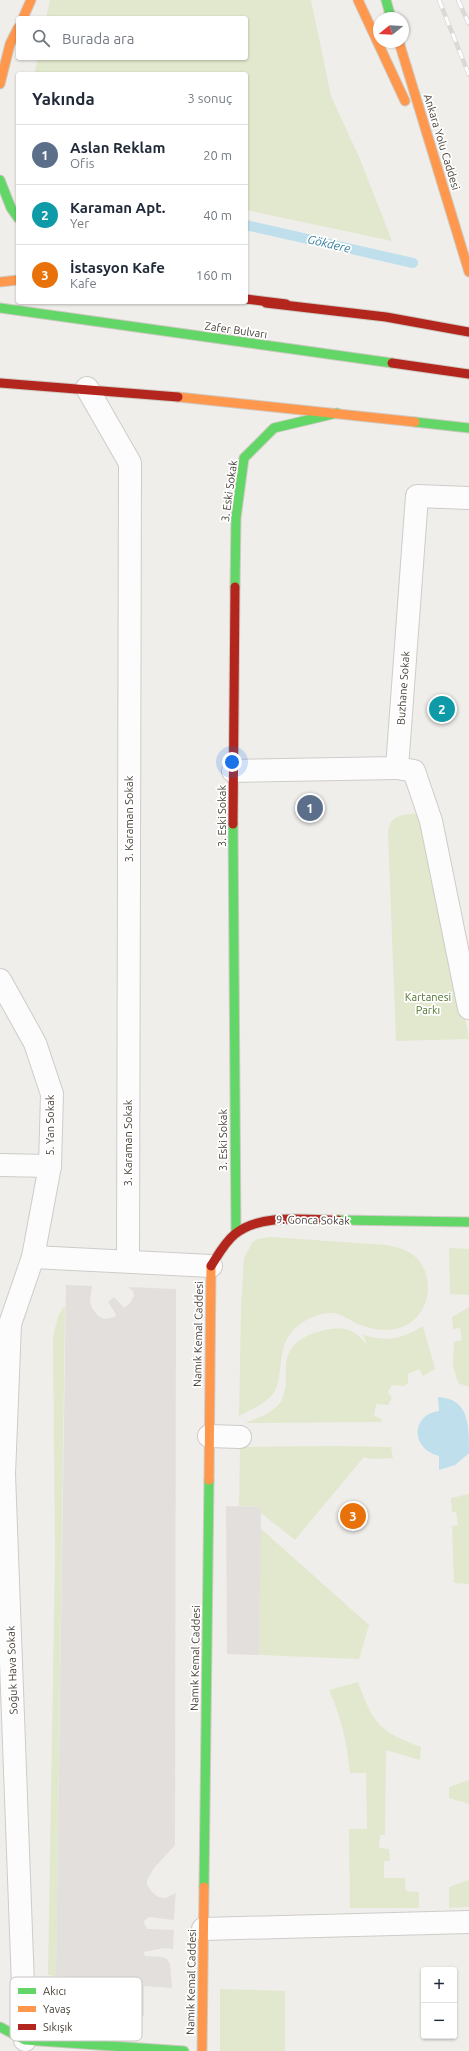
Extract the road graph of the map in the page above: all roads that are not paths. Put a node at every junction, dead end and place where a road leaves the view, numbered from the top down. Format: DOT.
graph roads {
  1 [pos="31,0"];
  2 [pos="358,0"];
  3 [pos="386,0"];
  4 [pos="389,12"];
  5 [pos="23,16"];
  6 [pos="16,32"];
  7 [pos="401,48"];
  8 [pos="0,84"];
  9 [pos="440,176"];
  10 [pos="0,180"];
  11 [pos="16,215"];
  12 [pos="469,272"];
  13 [pos="16,280"];
  14 [pos="0,282"];
  15 [pos="248,300"];
  16 [pos="0,308"];
  17 [pos="469,332"];
  18 [pos="469,374"];
  19 [pos="0,382"];
  20 [pos="87,388"];
  21 [pos="337,413"];
  22 [pos="469,428"];
  23 [pos="469,498"];
  24 [pos="397,768"];
  25 [pos="233,771"];
  26 [pos="0,980"];
  27 [pos="469,1008"];
  28 [pos="0,1164"];
  29 [pos="50,1166"];
  30 [pos="469,1222"];
  31 [pos="236,1233"];
  32 [pos="33,1256"];
  33 [pos="128,1261"];
  34 [pos="211,1266"];
  35 [pos="3,1426"];
  36 [pos="209,1436"];
  37 [pos="240,1437"];
  38 [pos="469,1922"];
  39 [pos="204,1929"];
  40 [pos="23,1977"];
  41 [pos="0,2027"];
  42 [pos="10,2032"];
  43 [pos="39,2041"];
  44 [pos="184,2051"];
  45 [pos="202,2051"];
  1 -- 5 [label="main road"];
  2 -- 9 [label="main road"];
  3 -- 4 [label="main road"];
  6 -- 8 [label="main road"];
  7 -- 9 [label="main road, Ankara Yolu Caddesi"];
  9 -- 12 [label="main road, Ankara Yolu Caddesi"];
  10 -- 11 [label="main road"];
  13 -- 14 [label="main road"];
  15 -- 17 [label="main road"];
  16 -- 18 [label="main road, Zafer Bulvarı"];
  19 -- 20 [label="main road"];
  20 -- 21 [label="main road"];
  20 -- 33 [label="street, 3. Karaman Sokak"];
  21 -- 22 [label="main road"];
  21 -- 25 [label="main road, 3. Eski Sokak"];
  23 -- 24 [label="street, Buzhane Sokak"];
  24 -- 25 [label="street"];
  24 -- 27 [label="street"];
  25 -- 31 [label="main road, 3. Eski Sokak"];
  26 -- 29 [label="street, 5. Yan Sokak"];
  28 -- 29 [label="street"];
  29 -- 32 [label="street, 5. Yan Sokak"];
  30 -- 31 [label="main road, 9. Gonca Sokak"];
  31 -- 34 [label="main road, 9. Gonca Sokak"];
  32 -- 33 [label="street"];
  32 -- 35 [label="street, Soğuk Hava Sokak"];
  33 -- 34 [label="street"];
  34 -- 36 [label="main road, Namık Kemal Caddesi"];
  35 -- 40 [label="street, Soğuk Hava Sokak"];
  36 -- 37 [label="street"];
  36 -- 39 [label="main road, Namık Kemal Caddesi"];
  38 -- 39 [label="street"];
  39 -- 45 [label="main road, Namık Kemal Caddesi"];
  41 -- 42 [label="main road, Namık Kemal Caddesi"];
  43 -- 44 [label="main road, Namık Kemal Caddesi"];
}
